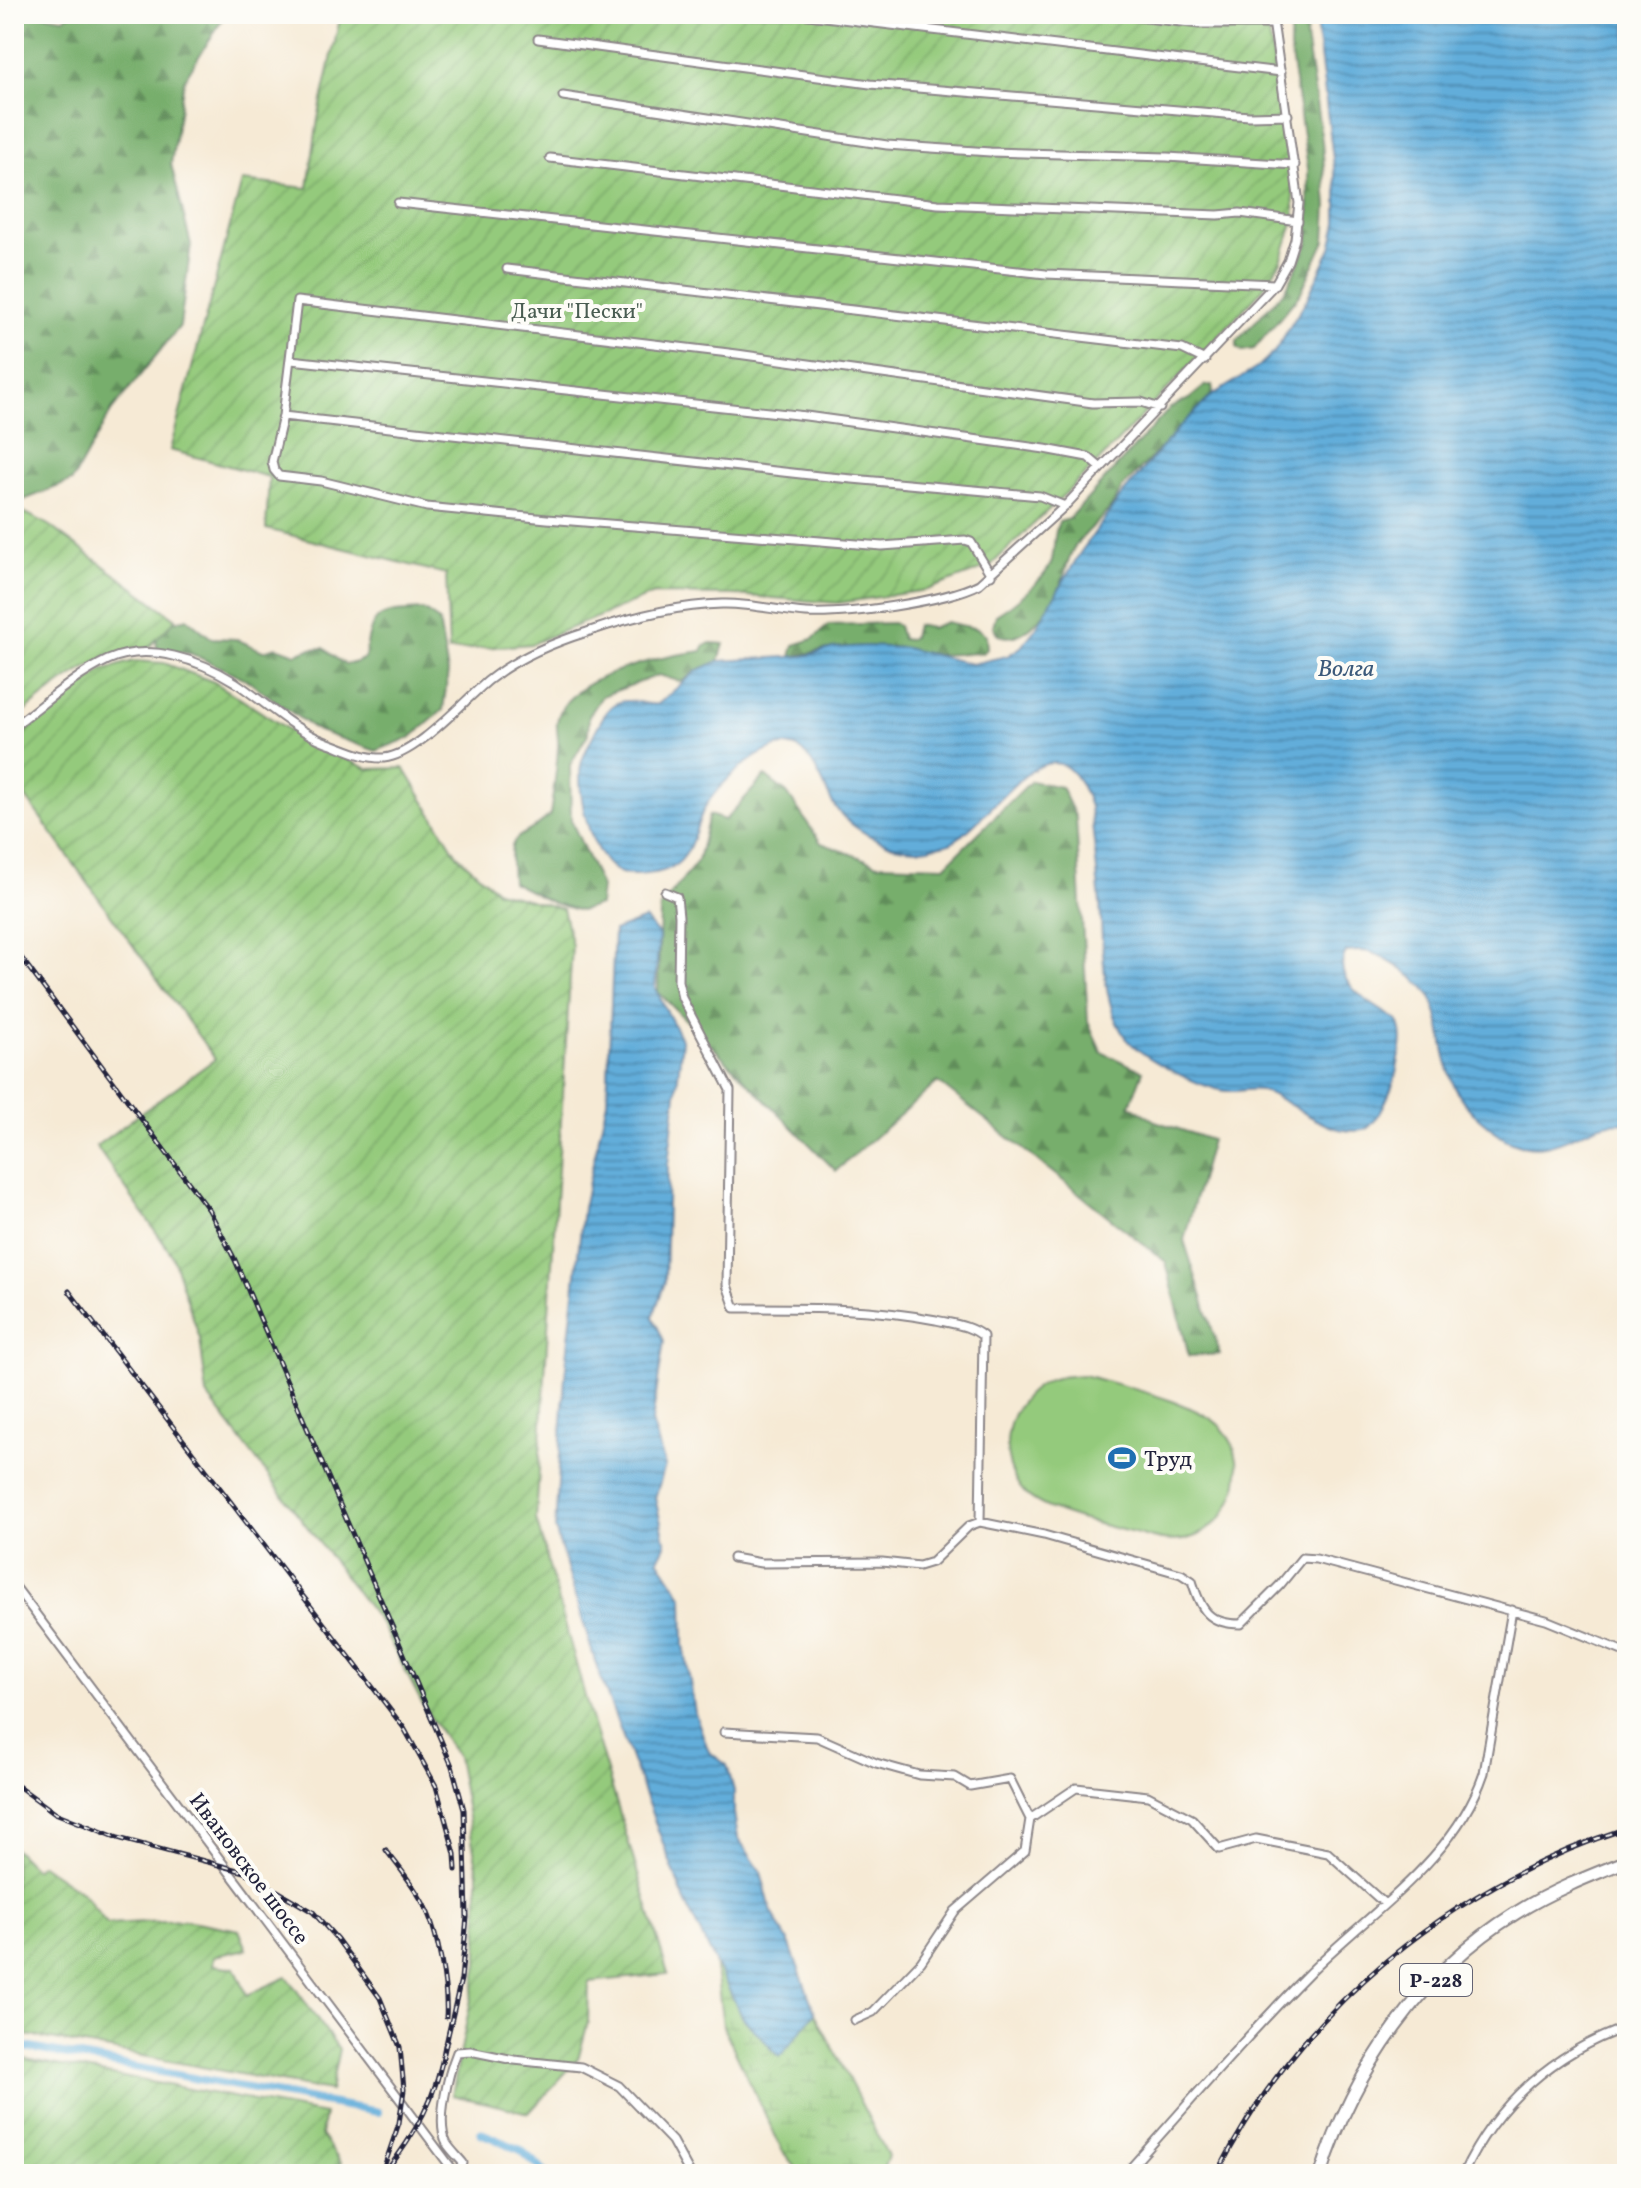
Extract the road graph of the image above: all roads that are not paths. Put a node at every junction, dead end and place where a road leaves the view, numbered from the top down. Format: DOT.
graph roads {
  1 [pos="800,14"];
  2 [pos="1109,14"];
  3 [pos="1272,14"];
  4 [pos="1273,24"];
  5 [pos="538,39"];
  6 [pos="1281,72"];
  7 [pos="563,96"];
  8 [pos="1288,115"];
  9 [pos="550,158"];
  10 [pos="1295,165"];
  11 [pos="398,203"];
  12 [pos="1298,221"];
  13 [pos="507,269"];
  14 [pos="1275,284"];
  15 [pos="291,360"];
  16 [pos="1205,360"];
  17 [pos="1160,408"];
  18 [pos="283,416"];
  19 [pos="1101,468"];
  20 [pos="1065,506"];
  21 [pos="991,575"];
  22 [pos="14,726"];
  23 [pos="665,892"];
  24 [pos="980,1522"];
  25 [pos="733,1558"];
  26 [pos="14,1585"];
  27 [pos="1512,1610"];
  28 [pos="1627,1653"];
  29 [pos="724,1732"];
  30 [pos="1030,1819"];
  31 [pos="1627,1861"];
  32 [pos="1385,1904"];
  33 [pos="855,2020"];
  34 [pos="1627,2027"];
  35 [pos="458,2174"];
  36 [pos="690,2174"];
  37 [pos="1125,2174"];
  38 [pos="1321,2174"];
  39 [pos="1463,2174"];
  1 -- 6 [label="street"];
  2 -- 4 [label="street"];
  3 -- 4 [label="street"];
  4 -- 6 [label="street"];
  5 -- 8 [label="street"];
  6 -- 8 [label="street"];
  7 -- 10 [label="street"];
  8 -- 10 [label="street"];
  9 -- 12 [label="street"];
  10 -- 12 [label="street"];
  11 -- 14 [label="street"];
  12 -- 14 [label="street"];
  13 -- 16 [label="street"];
  14 -- 16 [label="street"];
  15 -- 17 [label="street"];
  15 -- 18 [label="street"];
  15 -- 19 [label="street"];
  16 -- 17 [label="street"];
  17 -- 19 [label="street"];
  18 -- 20 [label="street"];
  18 -- 21 [label="street"];
  19 -- 20 [label="street"];
  20 -- 21 [label="street"];
  21 -- 22 [label="street"];
  23 -- 24 [label="street"];
  24 -- 25 [label="street"];
  24 -- 27 [label="street"];
  26 -- 35 [label="street, Ивановское шоссе"];
  27 -- 28 [label="street"];
  27 -- 32 [label="street"];
  29 -- 30 [label="street"];
  30 -- 32 [label="street"];
  30 -- 33 [label="street"];
  31 -- 38 [label="highway, Р-228"];
  32 -- 37 [label="street"];
  34 -- 39 [label="street"];
  35 -- 36 [label="street"];
}
